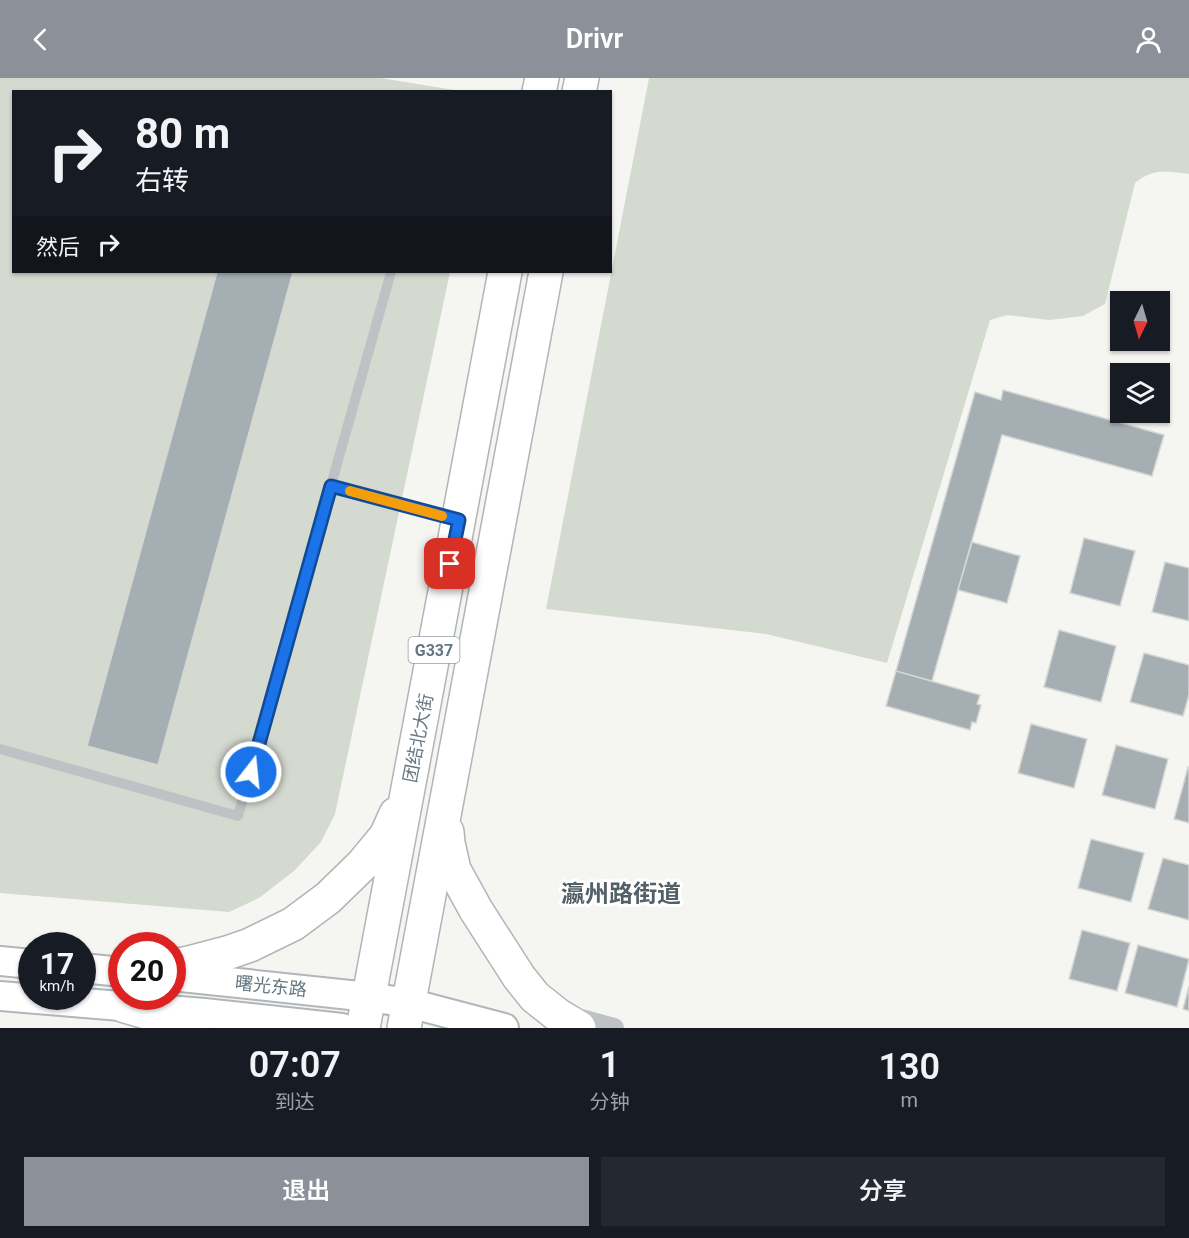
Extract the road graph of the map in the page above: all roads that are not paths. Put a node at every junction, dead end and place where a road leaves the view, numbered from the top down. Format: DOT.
graph roads {
  1 [pos="391,273"];
  2 [pos="505,273"];
  3 [pos="546,273"];
  4 [pos="331,486"];
  5 [pos="459,520"];
  6 [pos="0,749"];
  7 [pos="451,782"];
  8 [pos="409,785"];
  9 [pos="0,961"];
  10 [pos="18,963"];
  11 [pos="186,963"];
  12 [pos="186,979"];
  13 [pos="0,996"];
  14 [pos="108,1005"];
  15 [pos="138,1010"];
  16 [pos="164,1010"];
  17 [pos="366,1012"];
  18 [pos="407,1016"];
  19 [pos="566,1019"];
  20 [pos="193,1028"];
  21 [pos="342,1028"];
  22 [pos="504,1028"];
  23 [pos="614,1028"];
  1 -- 4 [label="lane"];
  2 -- 5 [label="highway, 团结北大街 / G337"];
  3 -- 7 [label="highway, G337"];
  4 -- 5 [label="lane"];
  4 -- 6 [label="lane"];
  5 -- 8 [label="highway, 团结北大街 / G337"];
  7 -- 18 [label="highway, G337"];
  7 -- 19 [label="highway"];
  8 -- 11 [label="highway"];
  8 -- 17 [label="highway, 团结北大街 / G337"];
  9 -- 10 [label="main road"];
  12 -- 17 [label="main road, 曙光东路"];
  13 -- 14 [label="main road, 曙光东路"];
  15 -- 20 [label="highway"];
  16 -- 21 [label="main road, 曙光东路"];
  17 -- 18 [label="main road, 曙光东路"];
  18 -- 22 [label="main road, 曙光东路"];
  19 -- 23 [label="street"];
}
